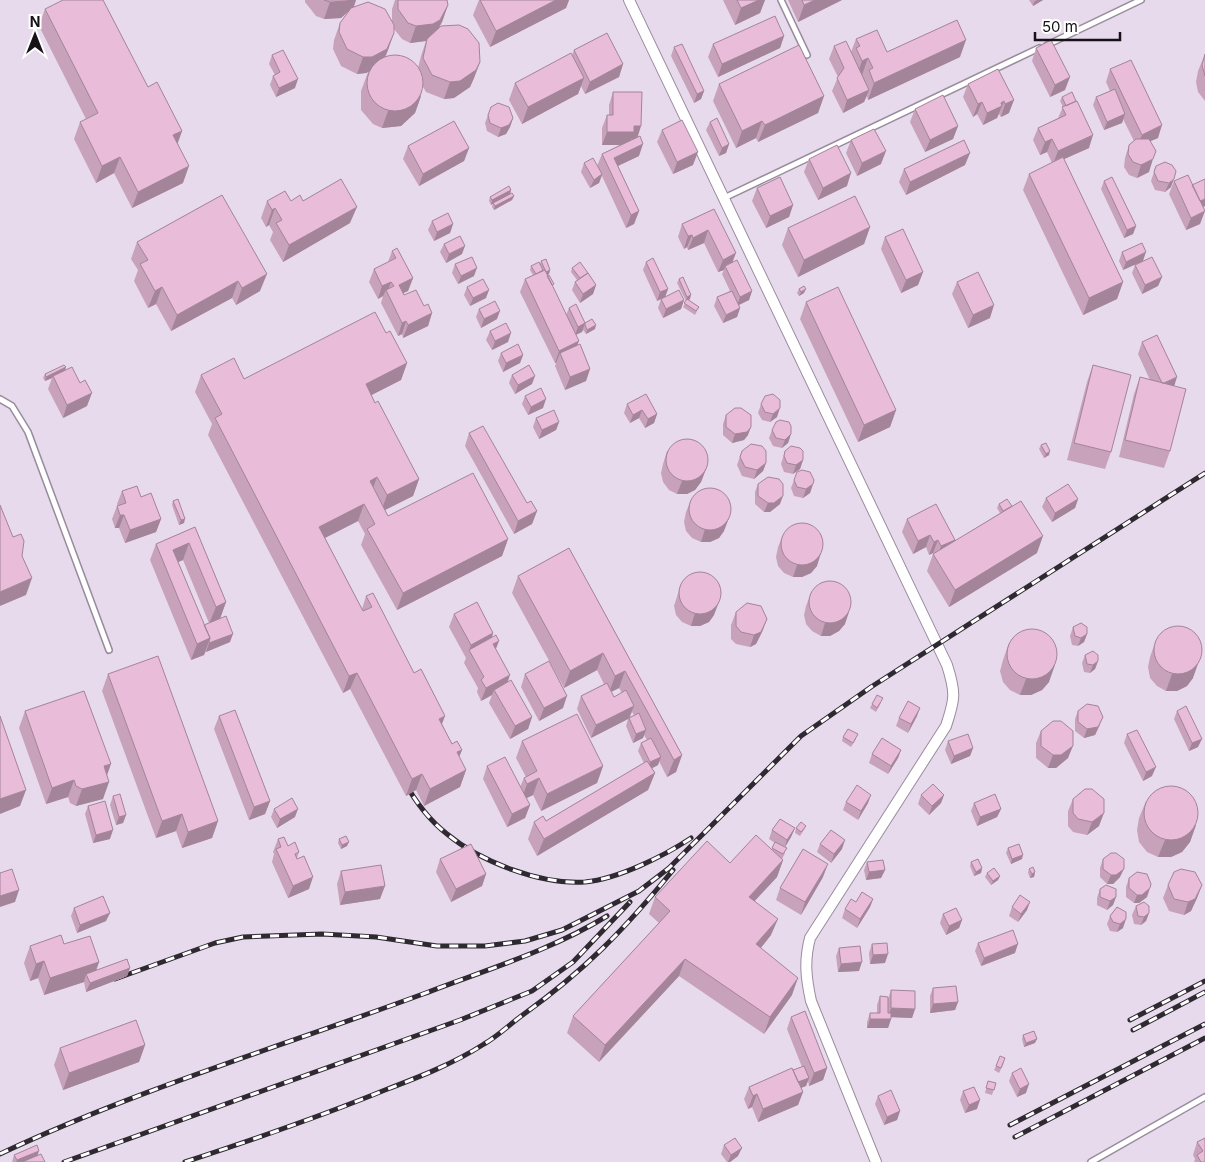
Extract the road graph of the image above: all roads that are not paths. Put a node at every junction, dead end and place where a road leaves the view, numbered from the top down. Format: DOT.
graph roads {
  1 [pos="629,0"];
  2 [pos="781,0"];
  3 [pos="1141,0"];
  4 [pos="806,55"];
  5 [pos="724,198"];
  6 [pos="0,399"];
  7 [pos="108,650"];
  8 [pos="1205,1097"];
  9 [pos="876,1162"];
  10 [pos="1091,1162"];
  1 -- 5 [label="street"];
  2 -- 4 [label="lane"];
  3 -- 5 [label="lane"];
  5 -- 9 [label="street"];
  6 -- 7 [label="lane"];
  8 -- 10 [label="lane"];
}
